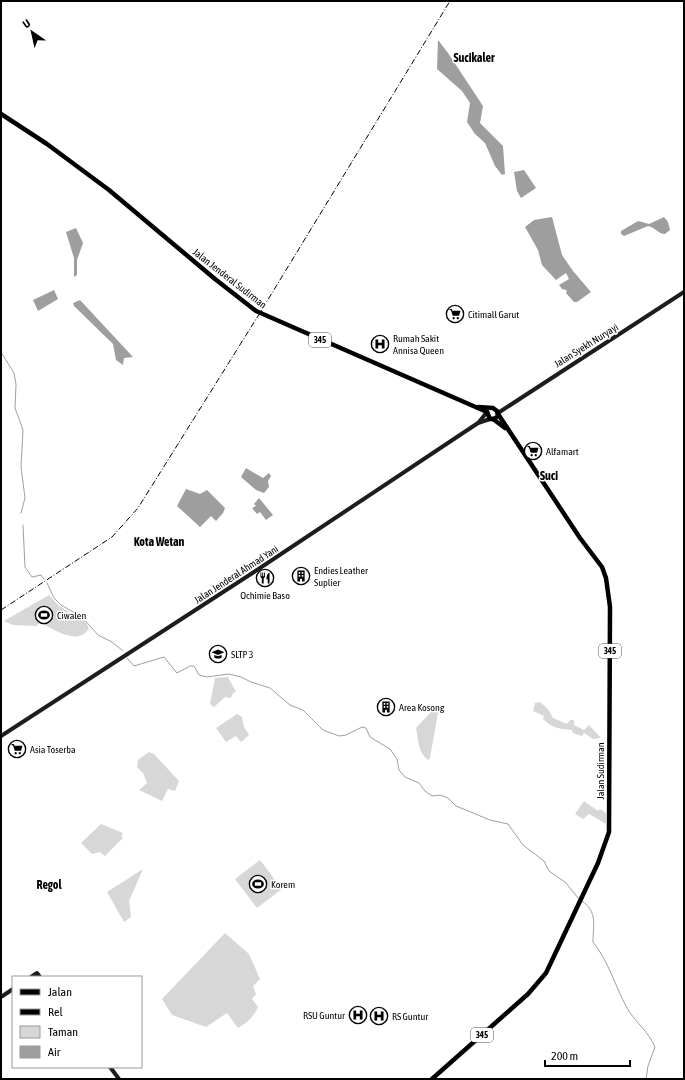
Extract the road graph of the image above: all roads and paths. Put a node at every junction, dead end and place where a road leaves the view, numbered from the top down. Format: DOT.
graph roads {
  1 [pos="1,114"];
  2 [pos="684,292"];
  3 [pos="476,406"];
  4 [pos="496,411"];
  5 [pos="486,412"];
  6 [pos="491,419"];
  7 [pos="478,423"];
  8 [pos="508,430"];
  9 [pos="1,736"];
  10 [pos="12,990"];
  11 [pos="1,997"];
  12 [pos="111,1068"];
  13 [pos="119,1079"];
  14 [pos="432,1079"];
  1 -- 3 [label="main road, Jalan Jenderal Sudirman / 345"];
  2 -- 4 [label="main road, Jalan Syekh Nuryayi"];
  3 -- 4 [label="main road, Jalan Jenderal Sudirman / 345"];
  3 -- 5 [label="main road, Jalan Jenderal Sudirman / 345"];
  4 -- 5 [label="main road"];
  4 -- 6 [label="main road"];
  4 -- 8 [label="main road, Jalan Sudirman"];
  5 -- 6 [label="main road"];
  5 -- 7 [label="main road, Jalan Jenderal Ahmad Yani"];
  6 -- 7 [label="main road, Jalan Jenderal Ahmad Yani"];
  6 -- 8 [label="main road, Jalan Sudirman / 345"];
  7 -- 9 [label="main road, Jalan Jenderal Ahmad Yani"];
  8 -- 14 [label="main road, Jalan Sudirman / 345"];
  10 -- 11 [label="main road"];
  12 -- 13 [label="main road"];
}
